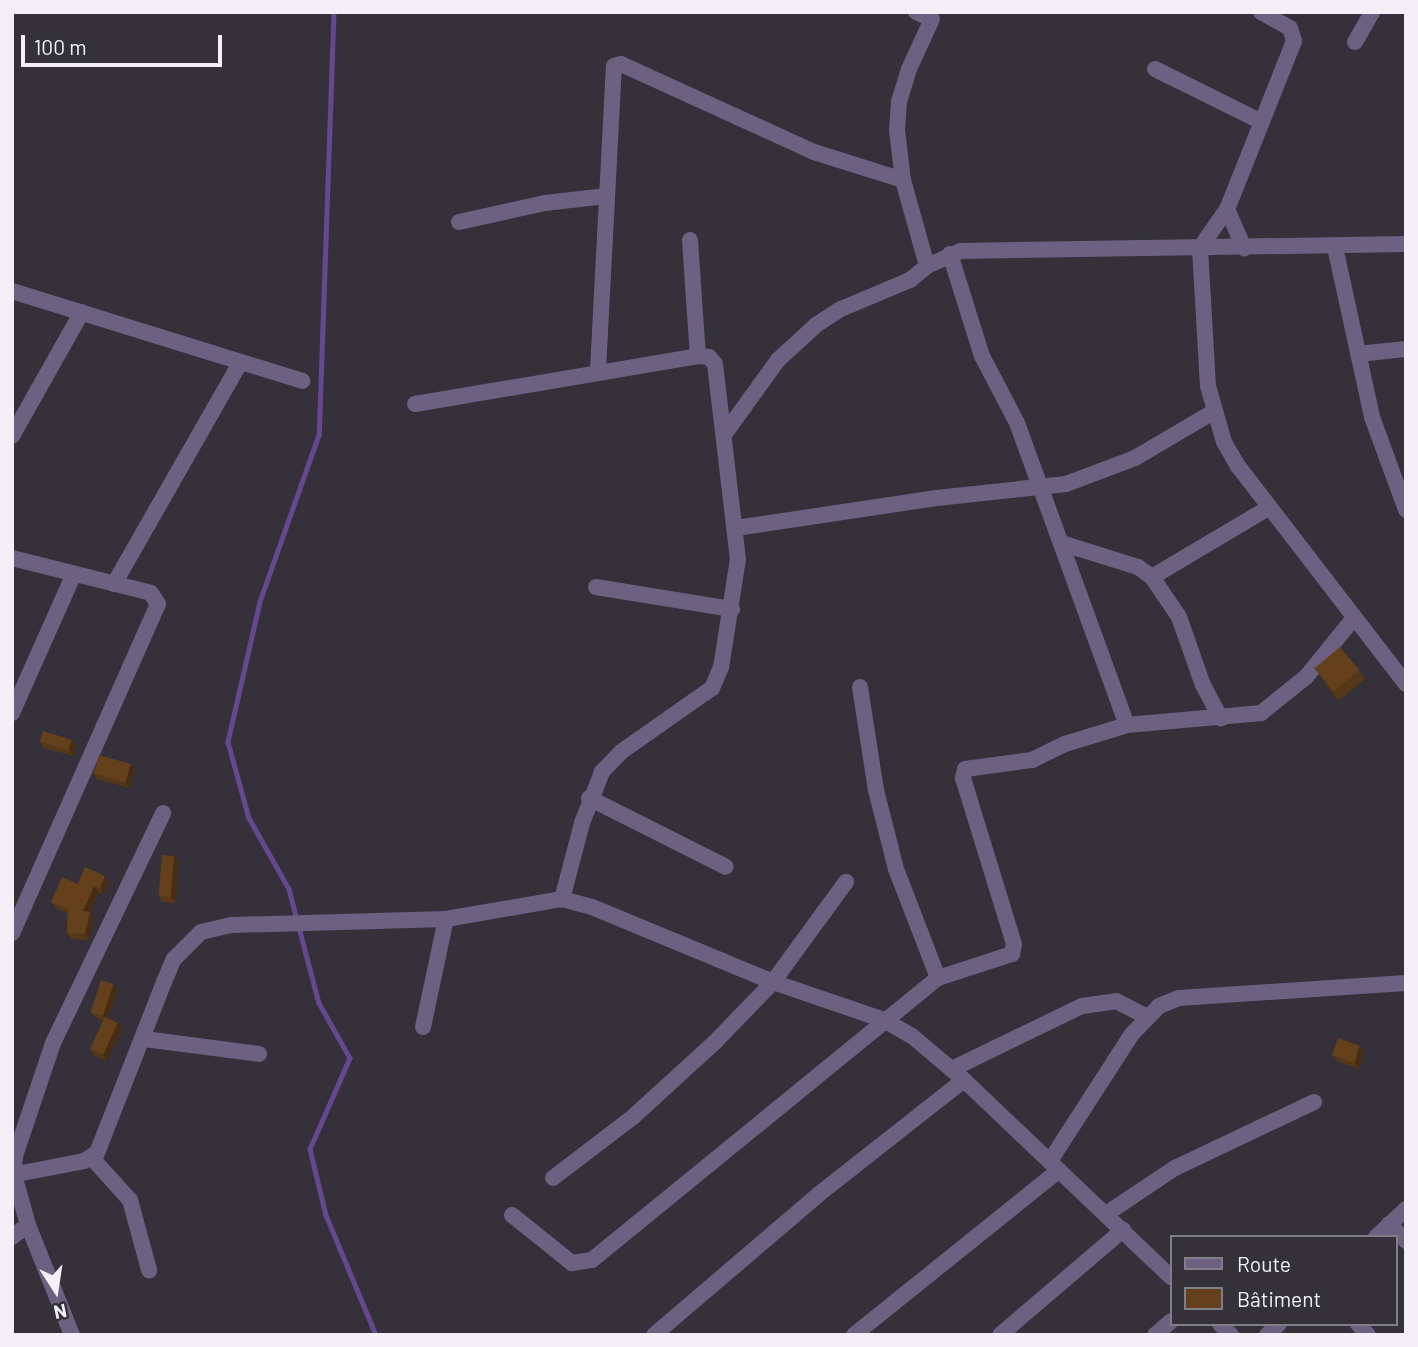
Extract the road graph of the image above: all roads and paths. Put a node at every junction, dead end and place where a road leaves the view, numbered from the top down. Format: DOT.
graph roads {
  1 [pos="916,12"];
  2 [pos="1261,12"];
  3 [pos="1372,12"];
  4 [pos="933,16"];
  5 [pos="1355,42"];
  6 [pos="1155,69"];
  7 [pos="1262,122"];
  8 [pos="903,180"];
  9 [pos="606,196"];
  10 [pos="1227,209"];
  11 [pos="459,222"];
  12 [pos="690,240"];
  13 [pos="1406,244"];
  14 [pos="1335,247"];
  15 [pos="1200,248"];
  16 [pos="1244,248"];
  17 [pos="950,254"];
  18 [pos="927,266"];
  19 [pos="12,291"];
  20 [pos="82,312"];
  21 [pos="1406,349"];
  22 [pos="1359,354"];
  23 [pos="698,356"];
  24 [pos="240,363"];
  25 [pos="598,370"];
  26 [pos="302,381"];
  27 [pos="415,404"];
  28 [pos="1213,412"];
  29 [pos="726,432"];
  30 [pos="12,436"];
  31 [pos="1038,490"];
  32 [pos="1270,507"];
  33 [pos="1406,510"];
  34 [pos="736,528"];
  35 [pos="1061,543"];
  36 [pos="12,558"];
  37 [pos="73,576"];
  38 [pos="1152,577"];
  39 [pos="114,584"];
  40 [pos="596,587"];
  41 [pos="732,609"];
  42 [pos="1353,619"];
  43 [pos="1406,684"];
  44 [pos="860,687"];
  45 [pos="12,713"];
  46 [pos="1221,719"];
  47 [pos="1127,725"];
  48 [pos="589,799"];
  49 [pos="163,813"];
  50 [pos="726,867"];
  51 [pos="846,882"];
  52 [pos="562,899"];
  53 [pos="446,919"];
  54 [pos="12,933"];
  55 [pos="938,978"];
  56 [pos="773,982"];
  57 [pos="1406,983"];
  58 [pos="1146,1016"];
  59 [pos="884,1020"];
  60 [pos="423,1027"];
  61 [pos="144,1039"];
  62 [pos="260,1054"];
  63 [pos="958,1074"];
  64 [pos="1314,1102"];
  65 [pos="92,1158"];
  66 [pos="1054,1166"];
  67 [pos="13,1175"];
  68 [pos="553,1178"];
  69 [pos="1406,1209"];
  70 [pos="1106,1214"];
  71 [pos="512,1215"];
  72 [pos="1389,1224"];
  73 [pos="29,1225"];
  74 [pos="1123,1230"];
  75 [pos="1378,1235"];
  76 [pos="12,1237"];
  77 [pos="1406,1241"];
  78 [pos="149,1270"];
  79 [pos="1170,1276"];
  80 [pos="1170,1322"];
  81 [pos="72,1335"];
  82 [pos="654,1335"];
  83 [pos="854,1335"];
  84 [pos="1000,1335"];
  85 [pos="1155,1335"];
  1 -- 4 [label="street"];
  2 -- 7 [label="street"];
  3 -- 5 [label="street"];
  4 -- 8 [label="street"];
  6 -- 7 [label="street"];
  7 -- 10 [label="street"];
  8 -- 9 [label="street"];
  8 -- 18 [label="street"];
  9 -- 11 [label="street"];
  9 -- 25 [label="street"];
  10 -- 15 [label="street"];
  10 -- 16 [label="street"];
  12 -- 23 [label="street"];
  13 -- 14 [label="street"];
  14 -- 16 [label="street"];
  14 -- 22 [label="street"];
  15 -- 16 [label="street"];
  15 -- 17 [label="street"];
  15 -- 28 [label="street"];
  17 -- 18 [label="street"];
  17 -- 31 [label="street"];
  18 -- 29 [label="street"];
  19 -- 20 [label="street"];
  20 -- 24 [label="street"];
  20 -- 30 [label="street"];
  21 -- 22 [label="street"];
  22 -- 33 [label="street"];
  23 -- 25 [label="street"];
  23 -- 29 [label="street"];
  24 -- 26 [label="street"];
  24 -- 39 [label="street"];
  25 -- 27 [label="street"];
  28 -- 31 [label="street"];
  28 -- 32 [label="street"];
  29 -- 34 [label="street"];
  31 -- 34 [label="street"];
  31 -- 35 [label="street"];
  32 -- 38 [label="street"];
  32 -- 42 [label="street"];
  34 -- 41 [label="street"];
  35 -- 38 [label="street"];
  35 -- 47 [label="street"];
  36 -- 37 [label="street"];
  37 -- 39 [label="street"];
  37 -- 45 [label="street"];
  38 -- 46 [label="street"];
  39 -- 54 [label="street"];
  40 -- 41 [label="street"];
  41 -- 48 [label="street"];
  42 -- 43 [label="street"];
  42 -- 46 [label="street"];
  44 -- 55 [label="street"];
  46 -- 47 [label="street"];
  47 -- 55 [label="street"];
  48 -- 50 [label="street"];
  48 -- 52 [label="street"];
  49 -- 67 [label="street"];
  51 -- 56 [label="street"];
  52 -- 53 [label="street"];
  52 -- 56 [label="street"];
  53 -- 60 [label="street"];
  53 -- 61 [label="street"];
  55 -- 59 [label="street"];
  56 -- 59 [label="street"];
  56 -- 68 [label="street"];
  57 -- 58 [label="street"];
  58 -- 63 [label="street"];
  58 -- 66 [label="street"];
  59 -- 63 [label="street"];
  59 -- 71 [label="street"];
  61 -- 62 [label="street"];
  61 -- 65 [label="street"];
  63 -- 66 [label="street"];
  63 -- 82 [label="street"];
  64 -- 70 [label="street"];
  65 -- 67 [label="street"];
  65 -- 78 [label="street"];
  66 -- 70 [label="street"];
  66 -- 83 [label="street"];
  67 -- 73 [label="street"];
  69 -- 72 [label="street"];
  70 -- 74 [label="street"];
  72 -- 75 [label="street"];
  72 -- 77 [label="street"];
  73 -- 76 [label="street"];
  73 -- 81 [label="street"];
  74 -- 79 [label="street"];
  74 -- 84 [label="street"];
  80 -- 85 [label="street"];
}
